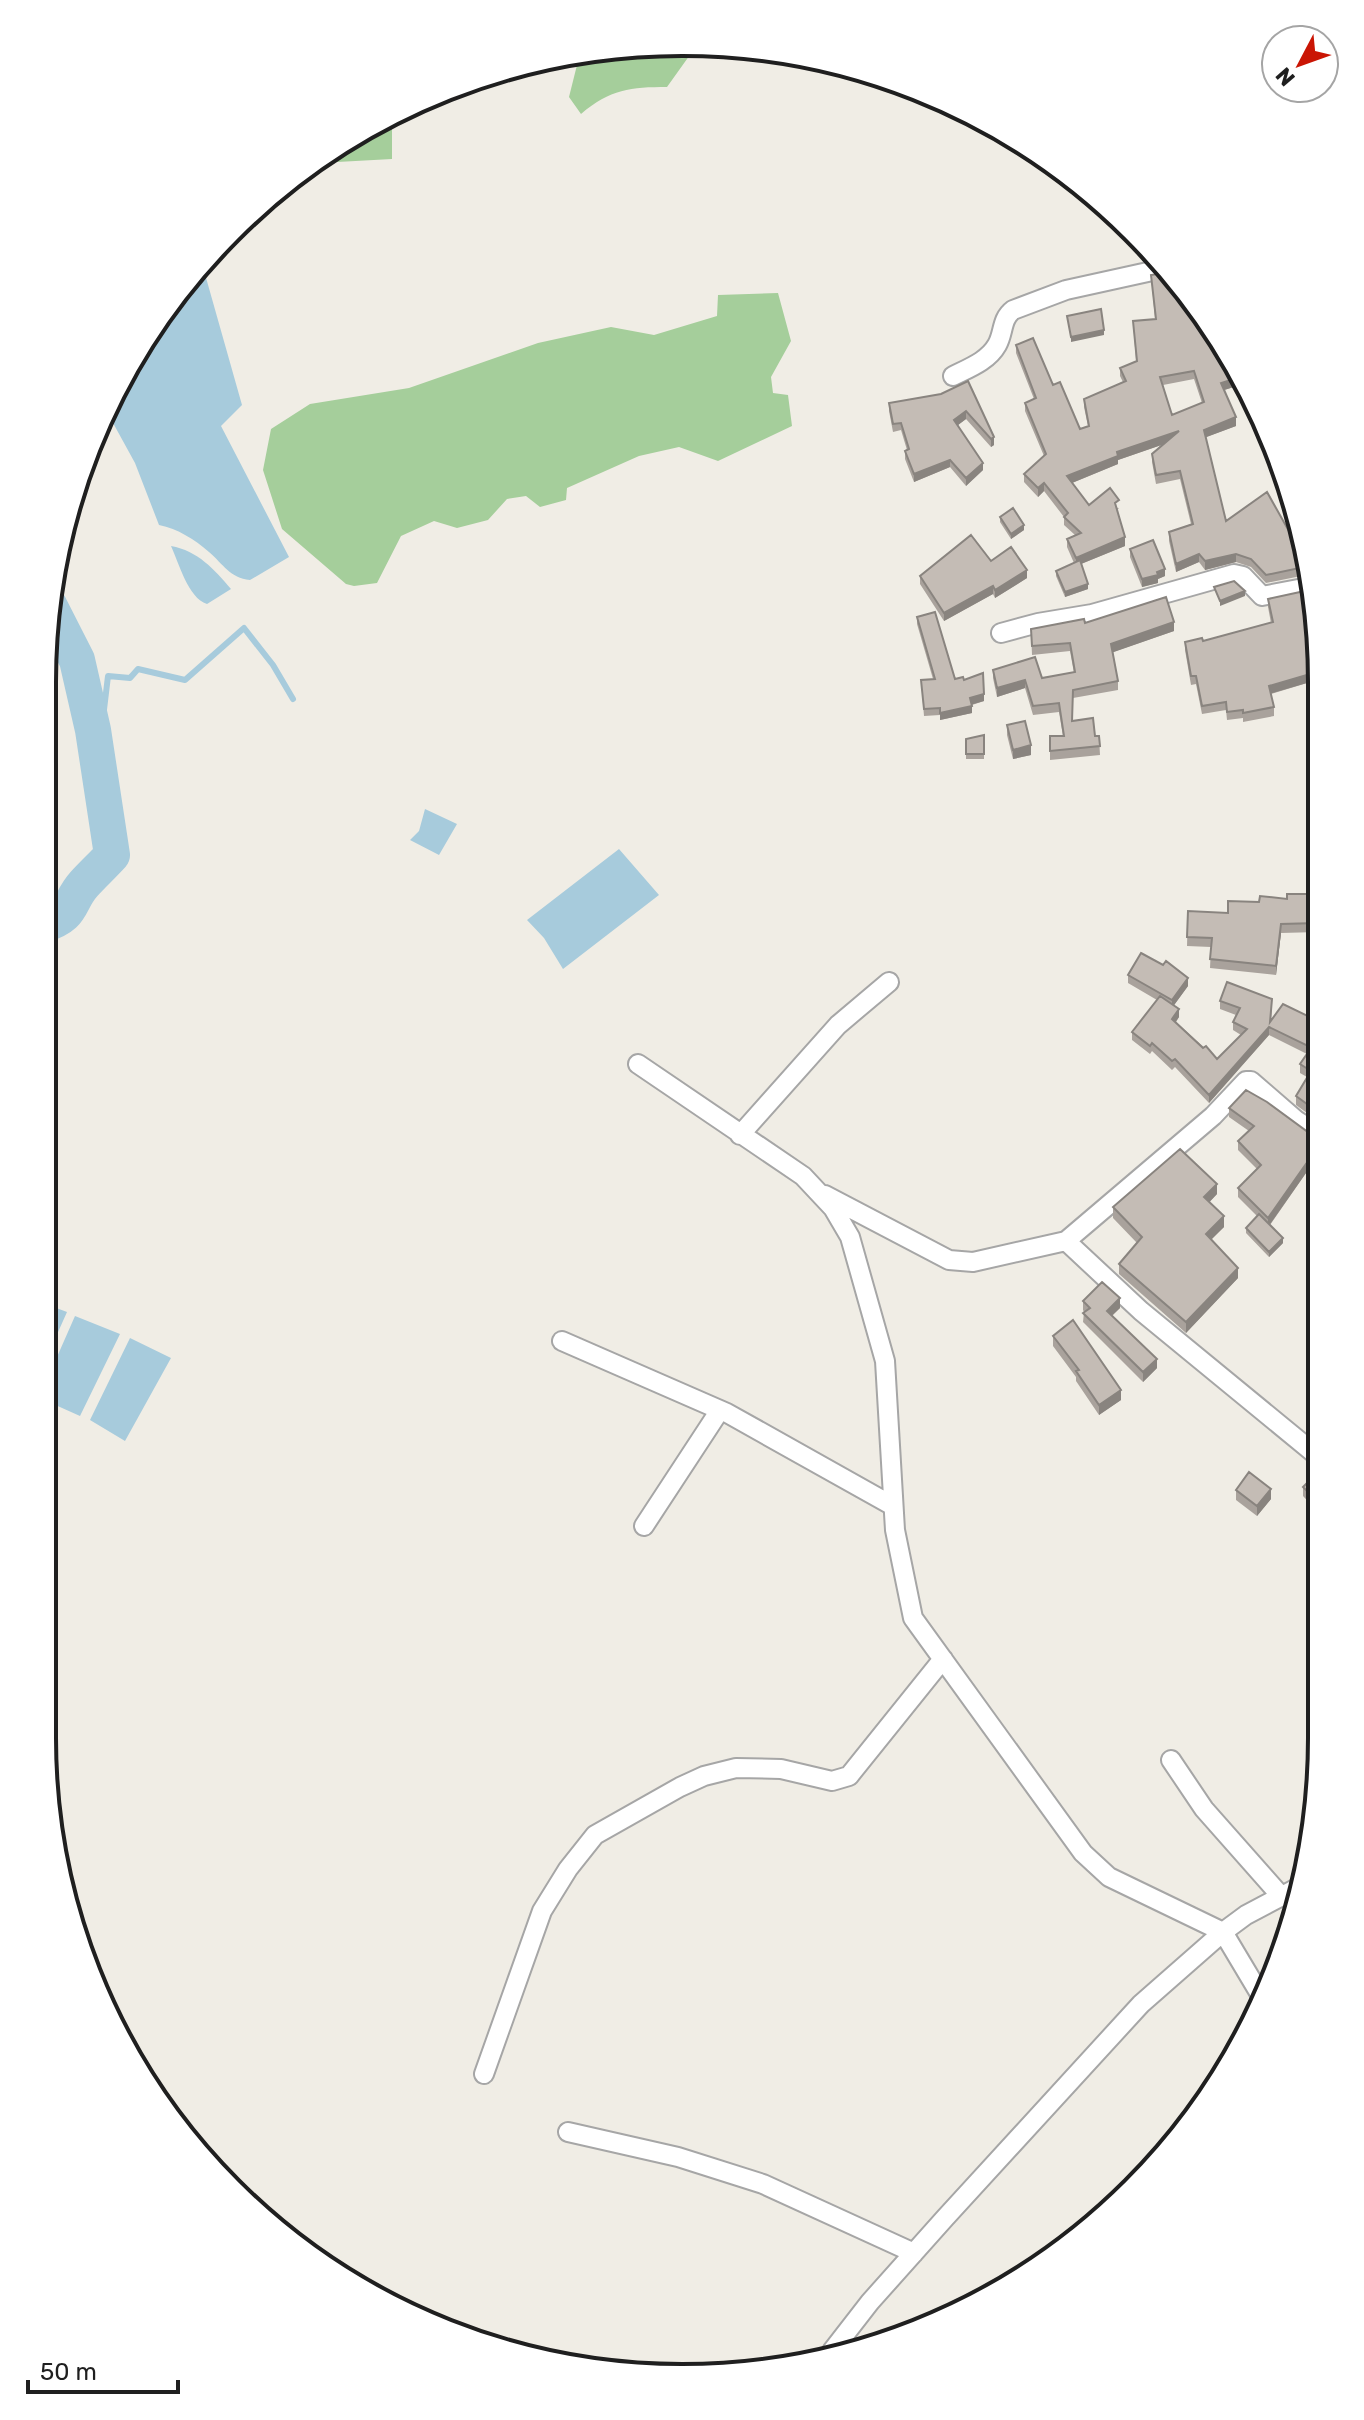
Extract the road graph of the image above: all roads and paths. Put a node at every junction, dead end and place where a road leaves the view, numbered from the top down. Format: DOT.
graph roads {
  1 [pos="1154,271"];
  2 [pos="953,376"];
  3 [pos="1301,589"];
  4 [pos="1001,633"];
  5 [pos="889,982"];
  6 [pos="638,1064"];
  7 [pos="1308,1128"];
  8 [pos="740,1135"];
  9 [pos="821,1193"];
  10 [pos="1066,1241"];
  11 [pos="562,1341"];
  12 [pos="720,1410"];
  13 [pos="1308,1448"];
  14 [pos="893,1506"];
  15 [pos="644,1526"];
  16 [pos="943,1659"];
  17 [pos="1171,1760"];
  18 [pos="1289,1892"];
  19 [pos="1281,1896"];
  20 [pos="1223,1932"];
  21 [pos="1256,1987"];
  22 [pos="484,2074"];
  23 [pos="568,2132"];
  24 [pos="914,2253"];
  25 [pos="837,2345"];
  1 -- 2 [label="street"];
  3 -- 4 [label="street"];
  5 -- 8 [label="street"];
  6 -- 8 [label="street"];
  7 -- 10 [label="street"];
  8 -- 9 [label="street"];
  9 -- 10 [label="street"];
  9 -- 14 [label="street"];
  10 -- 13 [label="street"];
  11 -- 12 [label="street"];
  12 -- 14 [label="street"];
  12 -- 15 [label="street"];
  14 -- 16 [label="street"];
  16 -- 20 [label="street"];
  16 -- 22 [label="street"];
  17 -- 19 [label="street"];
  18 -- 19 [label="street"];
  19 -- 20 [label="street"];
  20 -- 21 [label="street"];
  20 -- 24 [label="street"];
  23 -- 24 [label="street"];
  24 -- 25 [label="street"];
}
